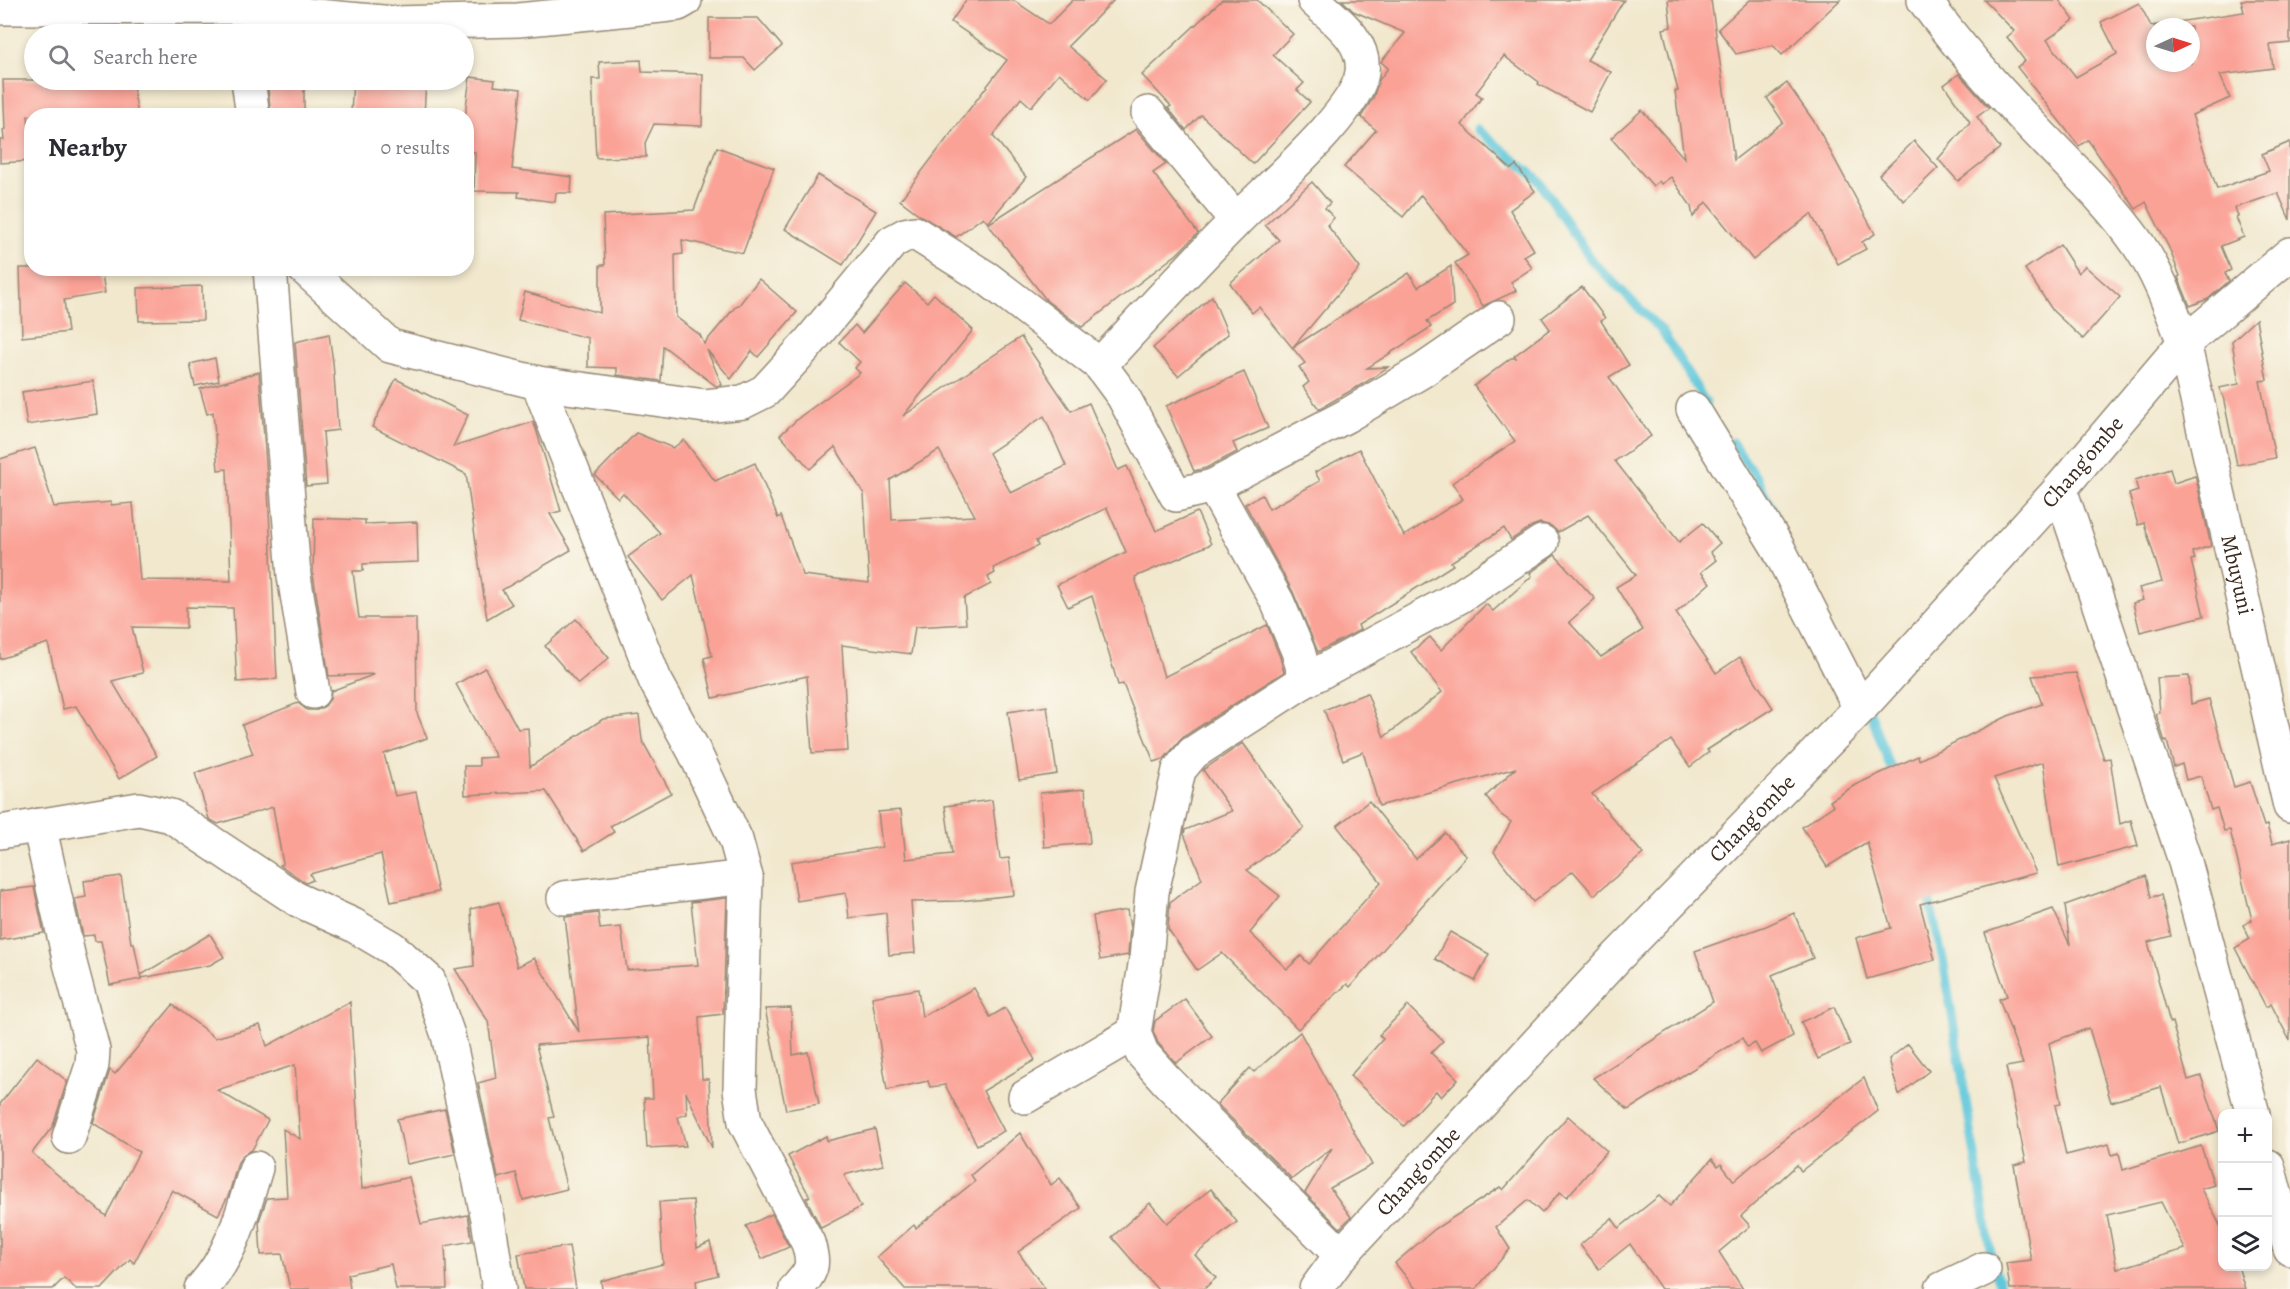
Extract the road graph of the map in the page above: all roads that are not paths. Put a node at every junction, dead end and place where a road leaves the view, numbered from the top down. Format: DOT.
graph roads {
  1 [pos="685,0"];
  2 [pos="1314,0"];
  3 [pos="1924,0"];
  4 [pos="0,8"];
  5 [pos="241,21"];
  6 [pos="249,90"];
  7 [pos="252,108"];
  8 [pos="1148,113"];
  9 [pos="1236,220"];
  10 [pos="2290,254"];
  11 [pos="271,276"];
  12 [pos="313,276"];
  13 [pos="1499,318"];
  14 [pos="2184,343"];
  15 [pos="1100,365"];
  16 [pos="538,383"];
  17 [pos="1693,409"];
  18 [pos="1213,486"];
  19 [pos="2060,489"];
  20 [pos="1542,542"];
  21 [pos="1301,683"];
  22 [pos="313,692"];
  23 [pos="1860,708"];
  24 [pos="2290,806"];
  25 [pos="39,825"];
  26 [pos="0,832"];
  27 [pos="746,876"];
  28 [pos="564,898"];
  29 [pos="1134,1034"];
  30 [pos="1025,1097"];
  31 [pos="2252,1109"];
  32 [pos="69,1137"];
  33 [pos="256,1168"];
  34 [pos="2272,1181"];
  35 [pos="2290,1249"];
  36 [pos="1341,1255"];
  37 [pos="1984,1269"];
  38 [pos="201,1289"];
  39 [pos="499,1289"];
  40 [pos="796,1289"];
  41 [pos="1316,1289"];
  42 [pos="1942,1289"];
  1 -- 5 [label="street"];
  2 -- 9 [label="street"];
  3 -- 14 [label="street, Mbuyuni"];
  4 -- 5 [label="street"];
  6 -- 7 [label="street"];
  8 -- 9 [label="street"];
  9 -- 15 [label="street"];
  10 -- 14 [label="street, Chang'ombe"];
  11 -- 22 [label="street"];
  12 -- 16 [label="street"];
  13 -- 18 [label="street"];
  14 -- 19 [label="street, Chang'ombe"];
  14 -- 24 [label="street, Mbuyuni"];
  15 -- 16 [label="street"];
  15 -- 18 [label="street"];
  16 -- 27 [label="street"];
  17 -- 23 [label="street"];
  18 -- 21 [label="street"];
  19 -- 23 [label="street, Chang'ombe"];
  19 -- 31 [label="street"];
  20 -- 21 [label="street"];
  21 -- 29 [label="street"];
  23 -- 36 [label="street, Chang'ombe"];
  25 -- 26 [label="street"];
  25 -- 32 [label="street"];
  25 -- 39 [label="street"];
  27 -- 28 [label="street"];
  27 -- 40 [label="street"];
  29 -- 30 [label="street"];
  29 -- 36 [label="street"];
  33 -- 38 [label="street"];
  34 -- 35 [label="street"];
  36 -- 41 [label="street, Chang'ombe"];
  37 -- 42 [label="street"];
}
